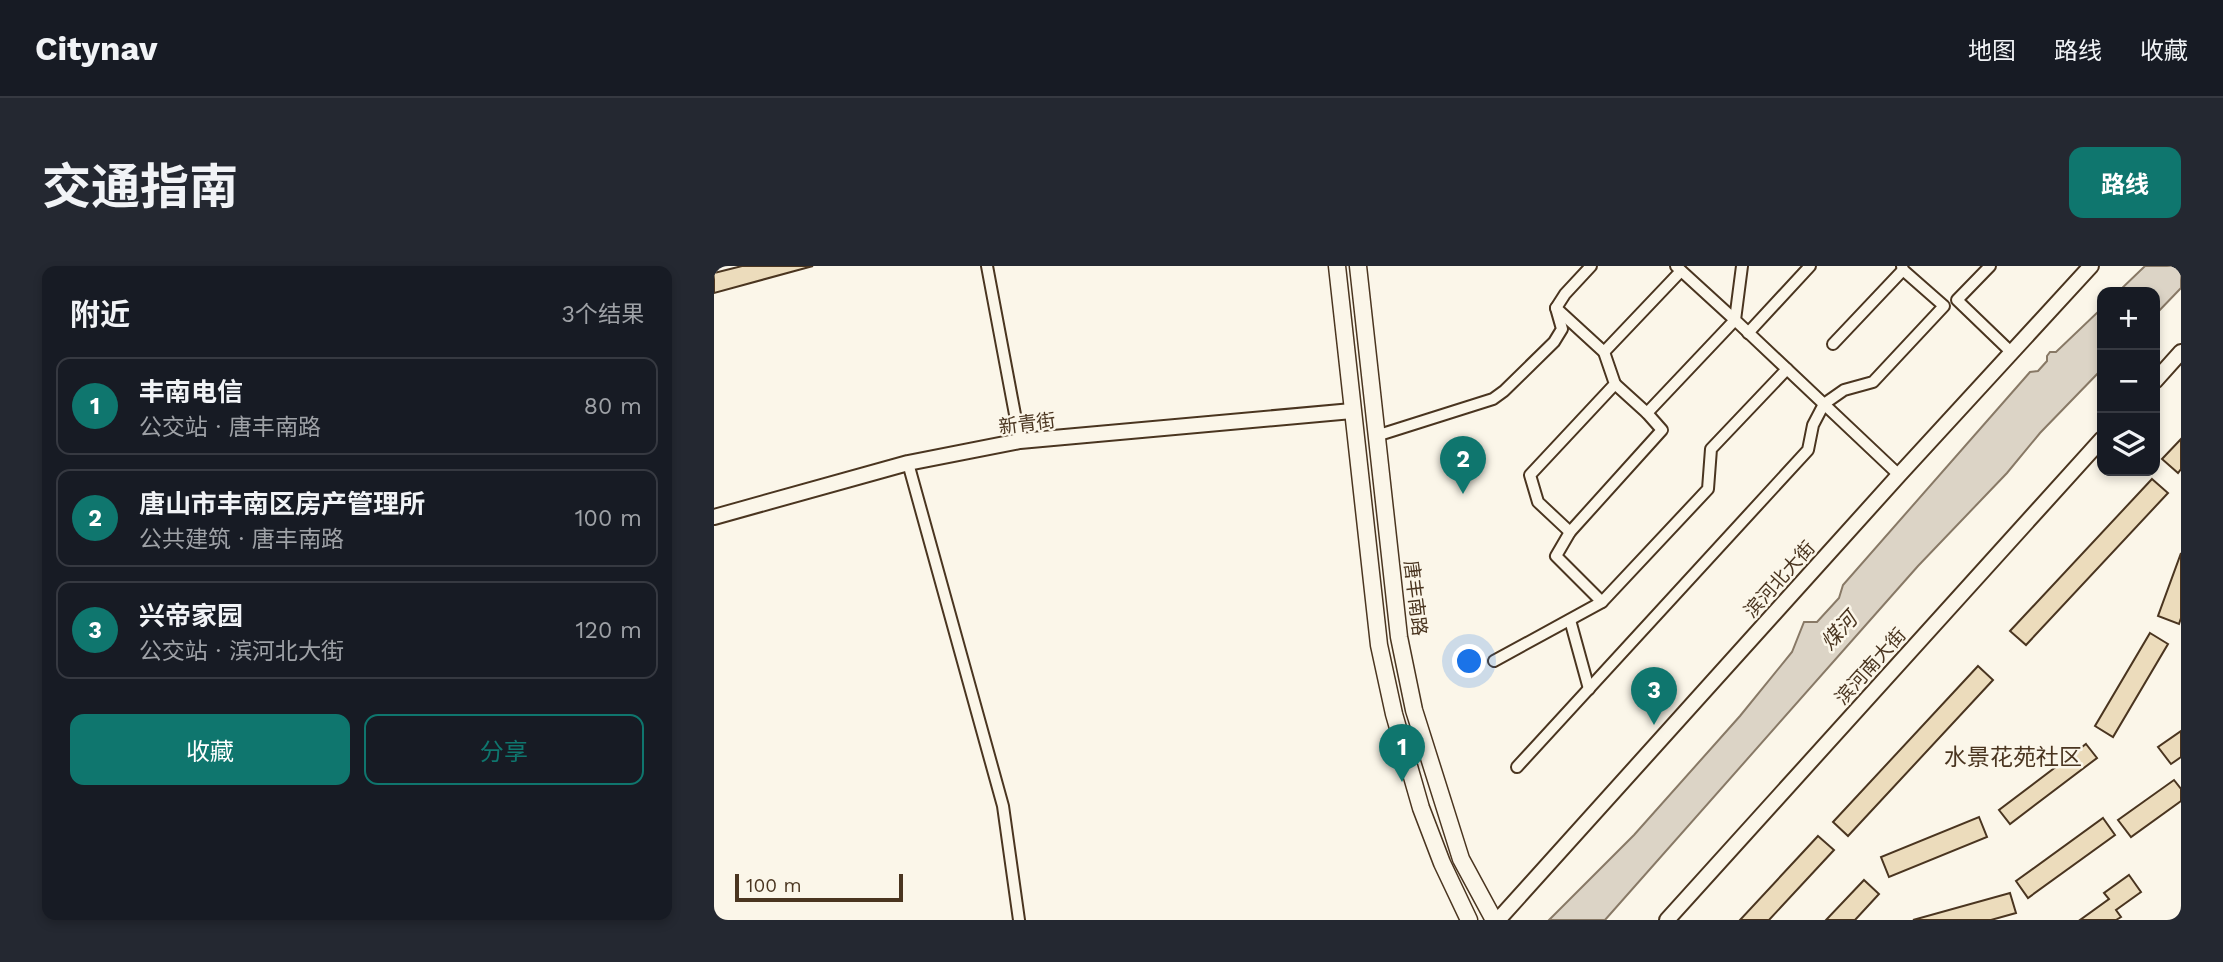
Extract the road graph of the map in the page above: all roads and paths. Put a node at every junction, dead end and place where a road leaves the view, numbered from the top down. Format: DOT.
graph roads {
  1 [pos="987,266"];
  2 [pos="1337,266"];
  3 [pos="1358,266"];
  4 [pos="1591,266"];
  5 [pos="1742,266"];
  6 [pos="1810,266"];
  7 [pos="1990,266"];
  8 [pos="2091,266"];
  9 [pos="1679,268"];
  10 [pos="1903,268"];
  11 [pos="1556,308"];
  12 [pos="1735,320"];
  13 [pos="1748,333"];
  14 [pos="1833,344"];
  15 [pos="1604,352"];
  16 [pos="2011,352"];
  17 [pos="2181,352"];
  18 [pos="1787,369"];
  19 [pos="2160,375"];
  20 [pos="1615,384"];
  21 [pos="1824,404"];
  22 [pos="1352,411"];
  23 [pos="1647,413"];
  24 [pos="1376,436"];
  25 [pos="1020,442"];
  26 [pos="2097,445"];
  27 [pos="908,463"];
  28 [pos="1899,475"];
  29 [pos="714,517"];
  30 [pos="1570,532"];
  31 [pos="1602,602"];
  32 [pos="1570,620"];
  33 [pos="1494,661"];
  34 [pos="1589,689"];
  35 [pos="1517,767"];
  36 [pos="1019,920"];
  37 [pos="1469,920"];
  38 [pos="1496,920"];
  39 [pos="1667,920"];
  1 -- 25 [label="street"];
  2 -- 22 [label="main road"];
  3 -- 24 [label="main road, 唐丰南路"];
  4 -- 11 [label="street"];
  5 -- 12 [label="street"];
  6 -- 13 [label="street"];
  7 -- 16 [label="street"];
  8 -- 16 [label="street, 滨河北大街"];
  9 -- 12 [label="street"];
  9 -- 15 [label="street"];
  10 -- 14 [label="street"];
  10 -- 21 [label="street"];
  11 -- 15 [label="street"];
  11 -- 24 [label="street"];
  12 -- 13 [label="street"];
  12 -- 23 [label="street"];
  13 -- 18 [label="street"];
  15 -- 20 [label="street"];
  16 -- 28 [label="street, 滨河北大街"];
  17 -- 19 [label="street"];
  18 -- 21 [label="street"];
  18 -- 31 [label="street"];
  20 -- 23 [label="street"];
  20 -- 30 [label="street"];
  21 -- 28 [label="street"];
  21 -- 34 [label="street"];
  22 -- 25 [label="street, 新青街"];
  22 -- 37 [label="main road"];
  23 -- 30 [label="street"];
  24 -- 38 [label="main road, 唐丰南路"];
  25 -- 27 [label="street, 新青街"];
  26 -- 39 [label="street, 滨河南大街"];
  27 -- 29 [label="street, 新青街"];
  27 -- 36 [label="street"];
  28 -- 38 [label="street, 滨河北大街"];
  30 -- 31 [label="street"];
  31 -- 32 [label="street"];
  32 -- 33 [label="street"];
  32 -- 34 [label="street"];
  34 -- 35 [label="street"];
}
